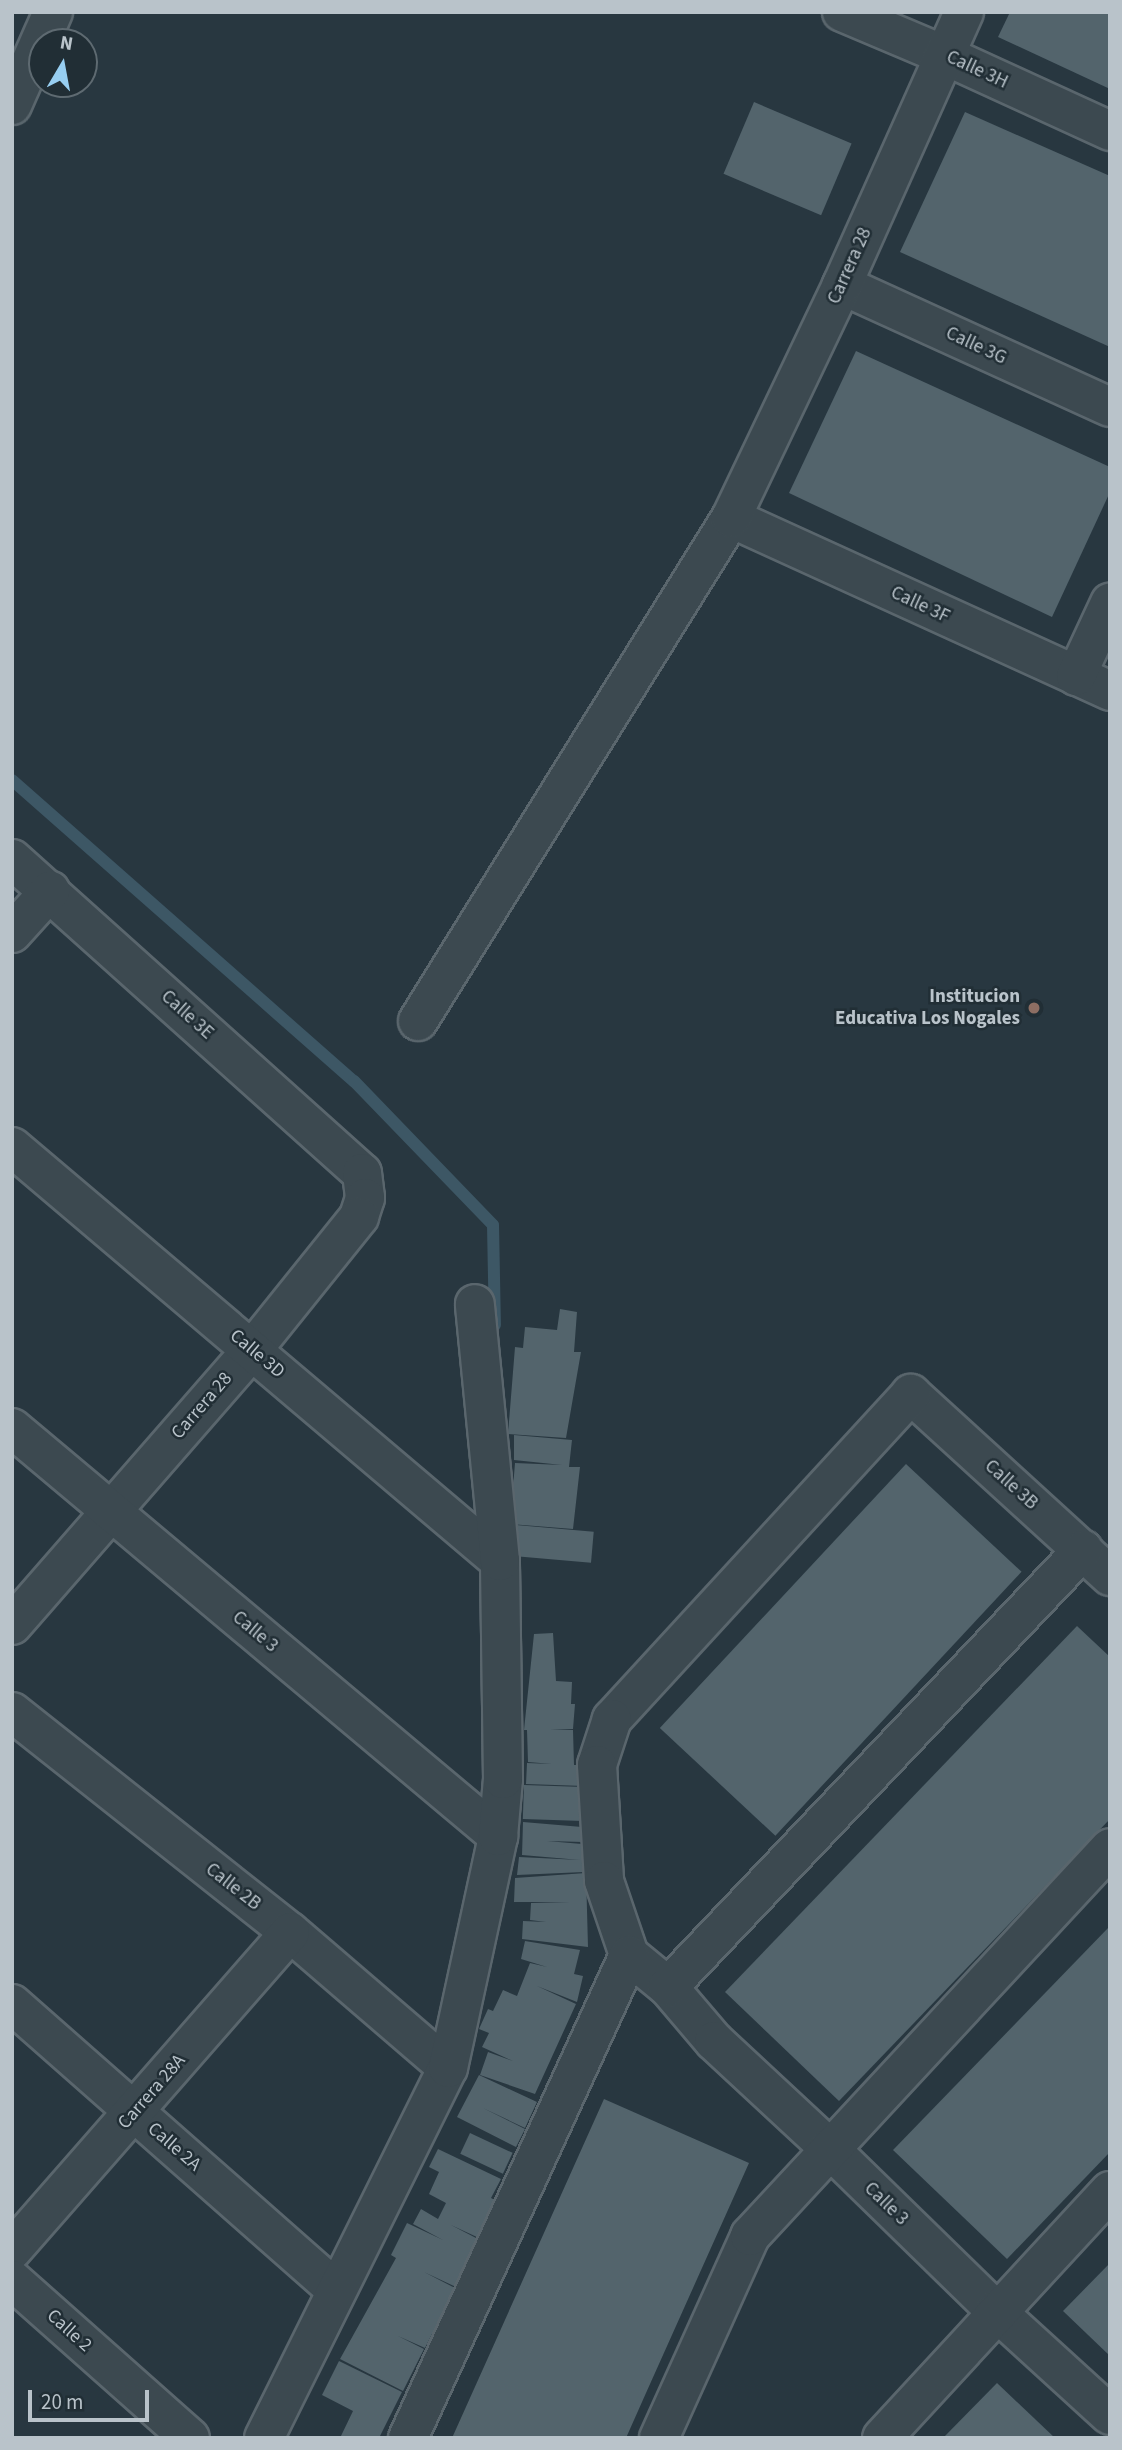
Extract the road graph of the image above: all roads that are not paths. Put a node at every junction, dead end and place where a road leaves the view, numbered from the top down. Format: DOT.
graph roads {
  1 [pos="53,12"];
  2 [pos="842,12"];
  3 [pos="964,12"];
  4 [pos="944,55"];
  5 [pos="12,105"];
  6 [pos="1110,131"];
  7 [pos="842,285"];
  8 [pos="1110,407"];
  9 [pos="731,518"];
  10 [pos="1110,603"];
  11 [pos="1093,684"];
  12 [pos="12,859"];
  13 [pos="50,891"];
  14 [pos="12,933"];
  15 [pos="418,1021"];
  16 [pos="12,1147"];
  17 [pos="362,1173"];
  18 [pos="475,1304"];
  19 [pos="252,1350"];
  20 [pos="12,1428"];
  21 [pos="110,1511"];
  22 [pos="500,1561"];
  23 [pos="1096,1563"];
  24 [pos="12,1625"];
  25 [pos="12,1712"];
  26 [pos="498,1836"];
  27 [pos="1110,1849"];
  28 [pos="290,1932"];
  29 [pos="629,1955"];
  30 [pos="668,1987"];
  31 [pos="12,2004"];
  32 [pos="448,2068"];
  33 [pos="135,2112"];
  34 [pos="829,2148"];
  35 [pos="1110,2192"];
  36 [pos="12,2250"];
  37 [pos="12,2280"];
  38 [pos="336,2290"];
  39 [pos="996,2312"];
  40 [pos="1110,2415"];
  41 [pos="190,2438"];
  42 [pos="264,2438"];
  43 [pos="408,2438"];
  44 [pos="659,2438"];
  45 [pos="882,2438"];
  1 -- 5 [label="street"];
  2 -- 4 [label="street, Calle 3H"];
  3 -- 4 [label="street, Carrera 28"];
  4 -- 6 [label="street, Calle 3H"];
  4 -- 7 [label="street, Carrera 28"];
  7 -- 8 [label="street, Calle 3G"];
  7 -- 9 [label="street, Carrera 28"];
  9 -- 11 [label="street, Calle 3F"];
  9 -- 15 [label="street, Carrera 28"];
  10 -- 11 [label="street"];
  12 -- 13 [label="street, Calle 3E"];
  13 -- 14 [label="street"];
  13 -- 17 [label="street, Calle 3E"];
  16 -- 19 [label="street, Calle 3D"];
  17 -- 19 [label="street, Carrera 28"];
  18 -- 22 [label="street"];
  19 -- 21 [label="street, Carrera 28"];
  19 -- 22 [label="street, Calle 3D"];
  20 -- 21 [label="street, Calle 3"];
  21 -- 24 [label="street, Carrera 28"];
  21 -- 26 [label="street, Calle 3"];
  22 -- 26 [label="street"];
  23 -- 29 [label="street, Calle 3B"];
  23 -- 30 [label="street"];
  25 -- 28 [label="street, Calle 2B"];
  26 -- 32 [label="street"];
  27 -- 34 [label="street"];
  28 -- 32 [label="street, Calle 2B"];
  28 -- 33 [label="street, Carrera 28A"];
  29 -- 30 [label="street, Calle 3"];
  29 -- 43 [label="street"];
  30 -- 34 [label="street, Calle 3"];
  31 -- 33 [label="street, Calle 2A"];
  32 -- 38 [label="street"];
  33 -- 36 [label="street, Carrera 28A"];
  33 -- 38 [label="street, Calle 2A"];
  34 -- 39 [label="street, Calle 3"];
  34 -- 44 [label="street"];
  35 -- 39 [label="street"];
  37 -- 41 [label="street, Calle 2"];
  38 -- 42 [label="street"];
  39 -- 40 [label="street, Calle 3"];
  39 -- 45 [label="street"];
}
